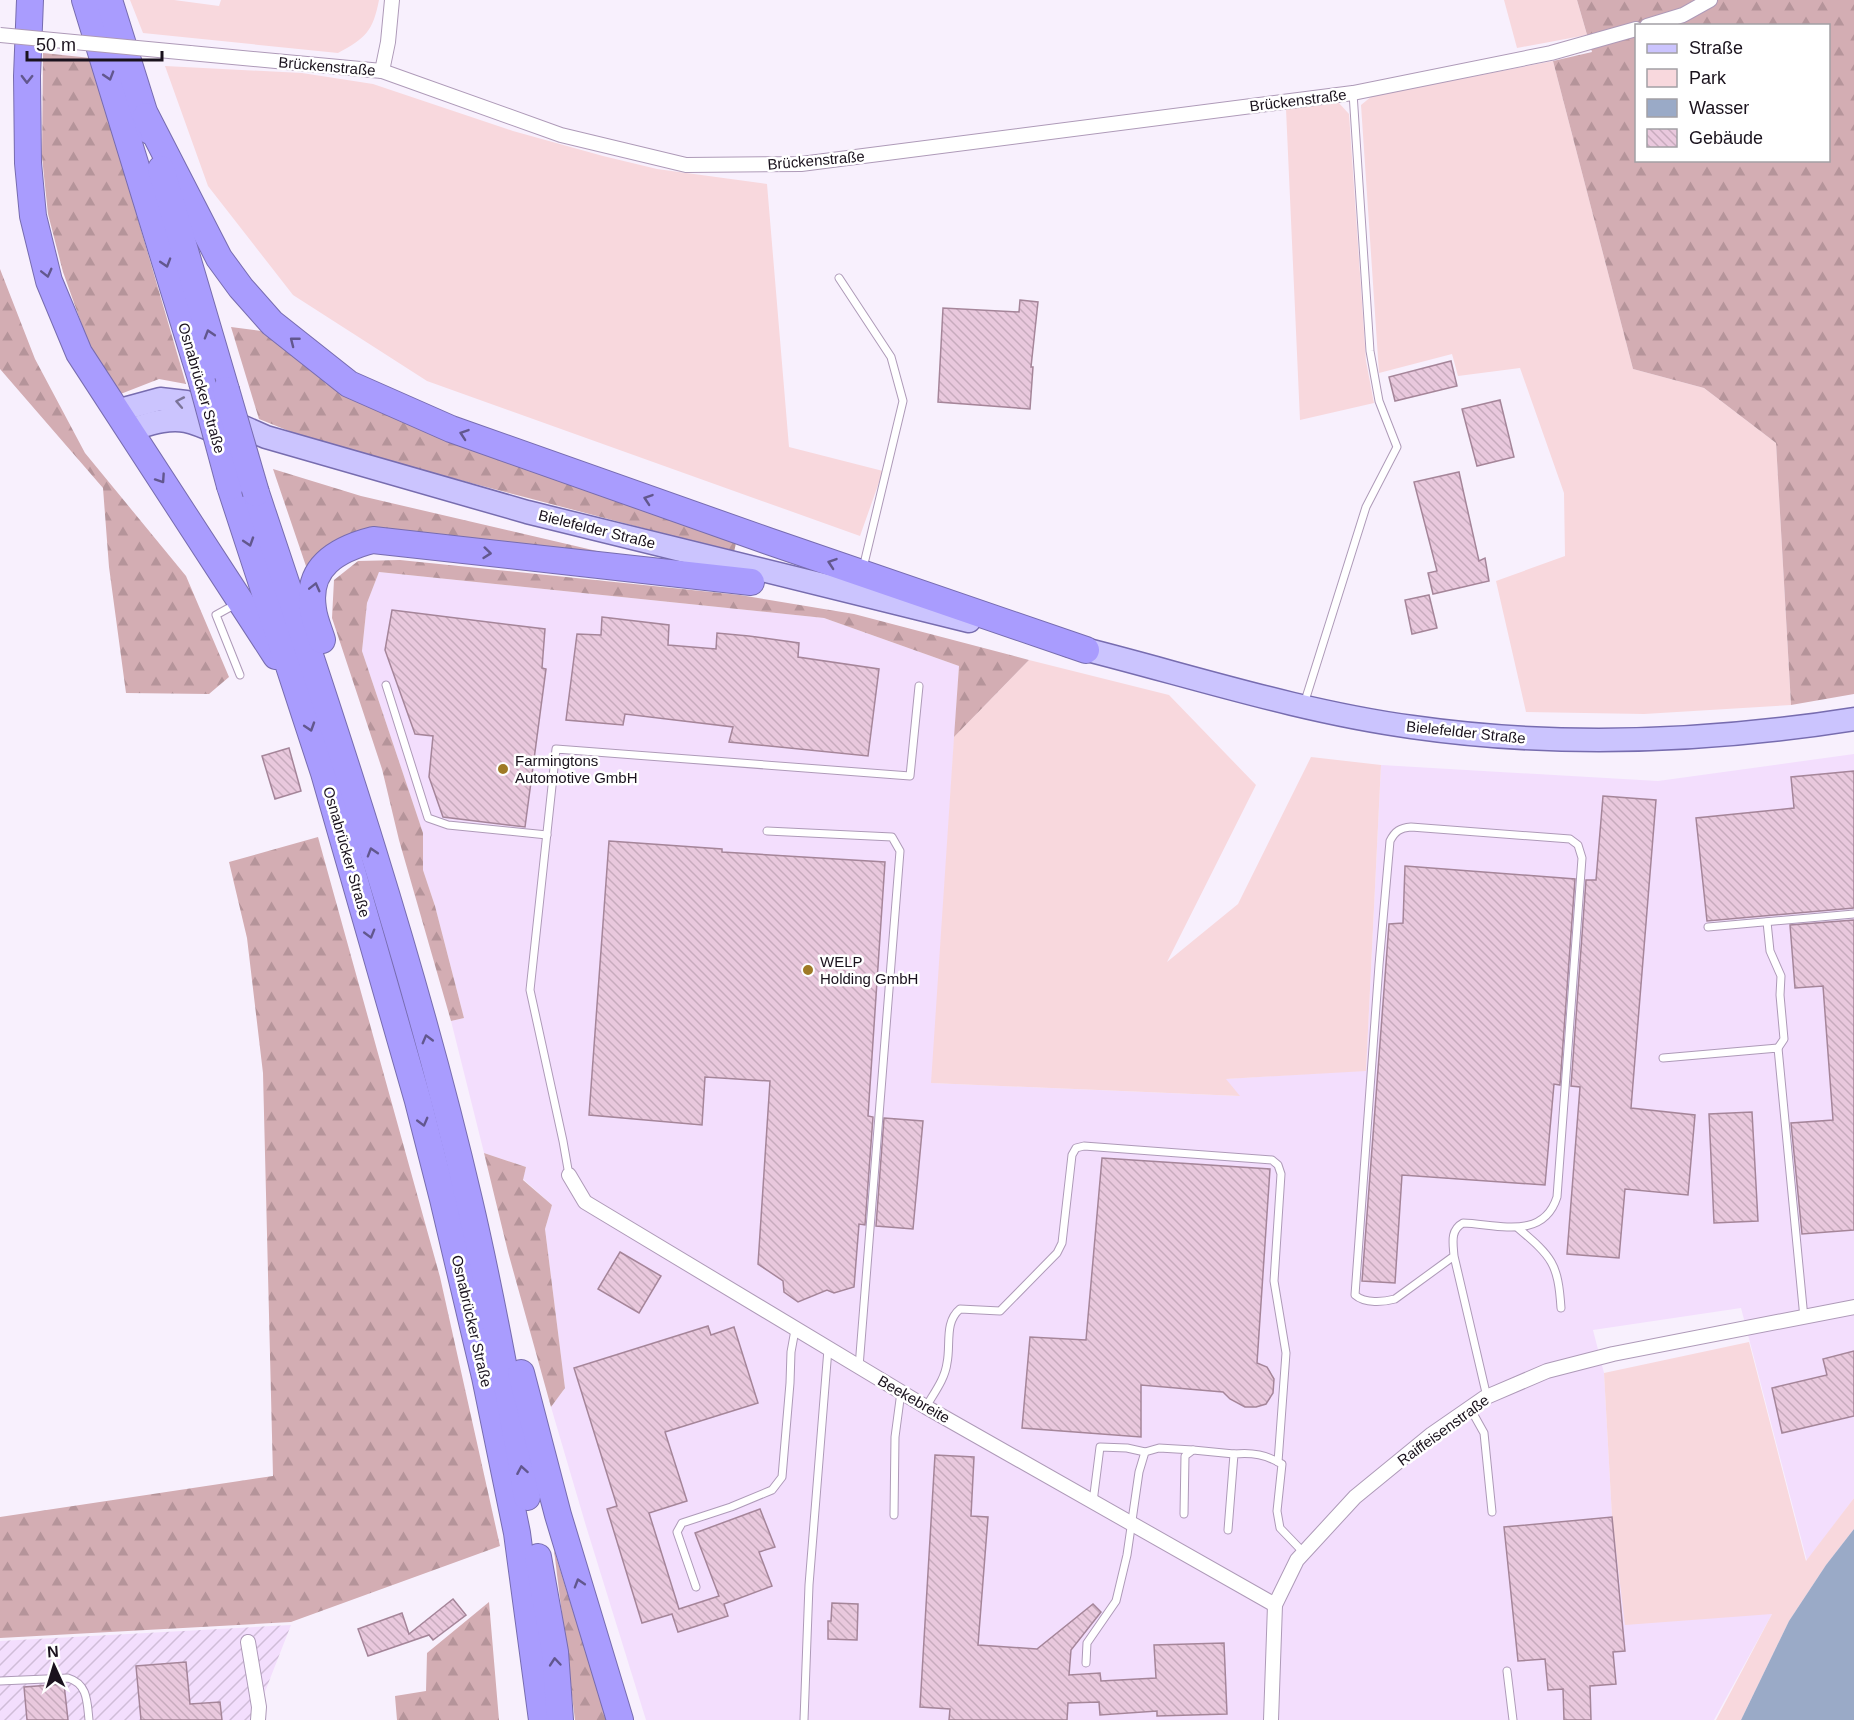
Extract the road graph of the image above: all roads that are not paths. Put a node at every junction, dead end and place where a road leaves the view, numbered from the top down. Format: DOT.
graph roads {
  1 [pos="30,0"];
  2 [pos="86,0"];
  3 [pos="109,0"];
  4 [pos="392,0"];
  5 [pos="1710,0"];
  6 [pos="1654,24"];
  7 [pos="1635,29"];
  8 [pos="0,35"];
  9 [pos="382,71"];
  10 [pos="1353,93"];
  11 [pos="146,116"];
  12 [pos="839,279"];
  13 [pos="122,421"];
  14 [pos="862,574"];
  15 [pos="751,582"];
  16 [pos="242,601"];
  17 [pos="1086,650"];
  18 [pos="240,675"];
  19 [pos="386,685"];
  20 [pos="919,686"];
  21 [pos="297,687"];
  22 [pos="327,705"];
  23 [pos="1304,707"];
  24 [pos="1854,719"];
  25 [pos="767,831"];
  26 [pos="547,835"];
  27 [pos="1854,914"];
  28 [pos="1767,922"];
  29 [pos="1708,927"];
  30 [pos="1778,1048"];
  31 [pos="1663,1058"];
  32 [pos="569,1175"];
  33 [pos="469,1197"];
  34 [pos="1518,1228"];
  35 [pos="1454,1256"];
  36 [pos="1854,1307"];
  37 [pos="1562,1308"];
  38 [pos="1804,1318"];
  39 [pos="795,1330"];
  40 [pos="828,1349"];
  41 [pos="859,1367"];
  42 [pos="901,1392"];
  43 [pos="1487,1396"];
  44 [pos="926,1407"];
  45 [pos="1470,1408"];
  46 [pos="1193,1450"];
  47 [pos="1145,1452"];
  48 [pos="1234,1454"];
  49 [pos="1278,1462"];
  50 [pos="1093,1502"];
  51 [pos="1492,1512"];
  52 [pos="1184,1514"];
  53 [pos="894,1515"];
  54 [pos="1131,1523"];
  55 [pos="1228,1530"];
  56 [pos="1304,1553"];
  57 [pos="696,1587"];
  58 [pos="1275,1605"];
  59 [pos="248,1642"];
  60 [pos="1086,1663"];
  61 [pos="1507,1671"];
  62 [pos="0,1681"];
  63 [pos="89,1720"];
  64 [pos="258,1720"];
  65 [pos="542,1720"];
  66 [pos="560,1720"];
  67 [pos="620,1720"];
  68 [pos="804,1720"];
  69 [pos="1271,1720"];
  70 [pos="1513,1720"];
  1 -- 13 [label="highway, one-way"];
  2 -- 21 [label="highway, Osnabrücker Straße, one-way, bridge"];
  3 -- 11 [label="highway, Osnabrücker Straße"];
  4 -- 9 [label="street"];
  5 -- 6 [label="street"];
  7 -- 10 [label="street, Brückenstraße"];
  8 -- 9 [label="street, Brückenstraße, bridge"];
  9 -- 10 [label="street, Brückenstraße"];
  10 -- 23 [label="lane"];
  14 -- 11 [label="highway, one-way"];
  22 -- 11 [label="highway, Osnabrücker Straße, one-way, bridge"];
  12 -- 14 [label="lane"];
  13 -- 15 [label="main road, Bielefelder Straße"];
  13 -- 16 [label="highway, one-way"];
  17 -- 13 [label="main road, Bielefelder Straße, one-way"];
  14 -- 17 [label="highway"];
  15 -- 17 [label="main road, Bielefelder Straße"];
  22 -- 15 [label="highway, one-way"];
  16 -- 18 [label="lane"];
  16 -- 21 [label="highway"];
  17 -- 23 [label="main road, Bielefelder Straße"];
  19 -- 26 [label="lane"];
  20 -- 26 [label="lane"];
  21 -- 65 [label="highway, Osnabrücker Straße, one-way"];
  33 -- 22 [label="highway, Osnabrücker Straße, one-way"];
  23 -- 24 [label="main road, Bielefelder Straße"];
  25 -- 41 [label="lane"];
  26 -- 32 [label="lane"];
  27 -- 28 [label="lane"];
  28 -- 29 [label="lane"];
  28 -- 30 [label="lane"];
  30 -- 31 [label="lane"];
  30 -- 38 [label="lane"];
  32 -- 39 [label="street, Beekebreite"];
  66 -- 33 [label="highway, Osnabrücker Straße, one-way"];
  67 -- 33 [label="highway, one-way"];
  34 -- 35 [label="lane"];
  34 -- 35 [label="lane"];
  34 -- 37 [label="lane"];
  35 -- 43 [label="lane"];
  36 -- 38 [label="street, Raiffeisenstraße"];
  38 -- 43 [label="street, Raiffeisenstraße"];
  39 -- 40 [label="street, Beekebreite"];
  39 -- 57 [label="lane"];
  40 -- 41 [label="street, Beekebreite"];
  40 -- 68 [label="lane"];
  41 -- 42 [label="street, Beekebreite"];
  42 -- 44 [label="street, Beekebreite"];
  42 -- 53 [label="lane"];
  43 -- 45 [label="street, Raiffeisenstraße"];
  44 -- 49 [label="lane"];
  44 -- 50 [label="street, Beekebreite"];
  45 -- 51 [label="lane"];
  45 -- 56 [label="street, Raiffeisenstraße"];
  46 -- 47 [label="lane"];
  46 -- 48 [label="lane"];
  46 -- 52 [label="lane"];
  47 -- 50 [label="lane"];
  47 -- 54 [label="lane"];
  48 -- 49 [label="lane"];
  48 -- 55 [label="lane"];
  49 -- 56 [label="lane"];
  50 -- 54 [label="street, Beekebreite"];
  54 -- 58 [label="street, Beekebreite"];
  54 -- 60 [label="lane"];
  56 -- 58 [label="street, Raiffeisenstraße"];
  58 -- 69 [label="street, Raiffeisenstraße"];
  59 -- 64 [label="street"];
  61 -- 70 [label="lane"];
  62 -- 63 [label="lane"];
}
